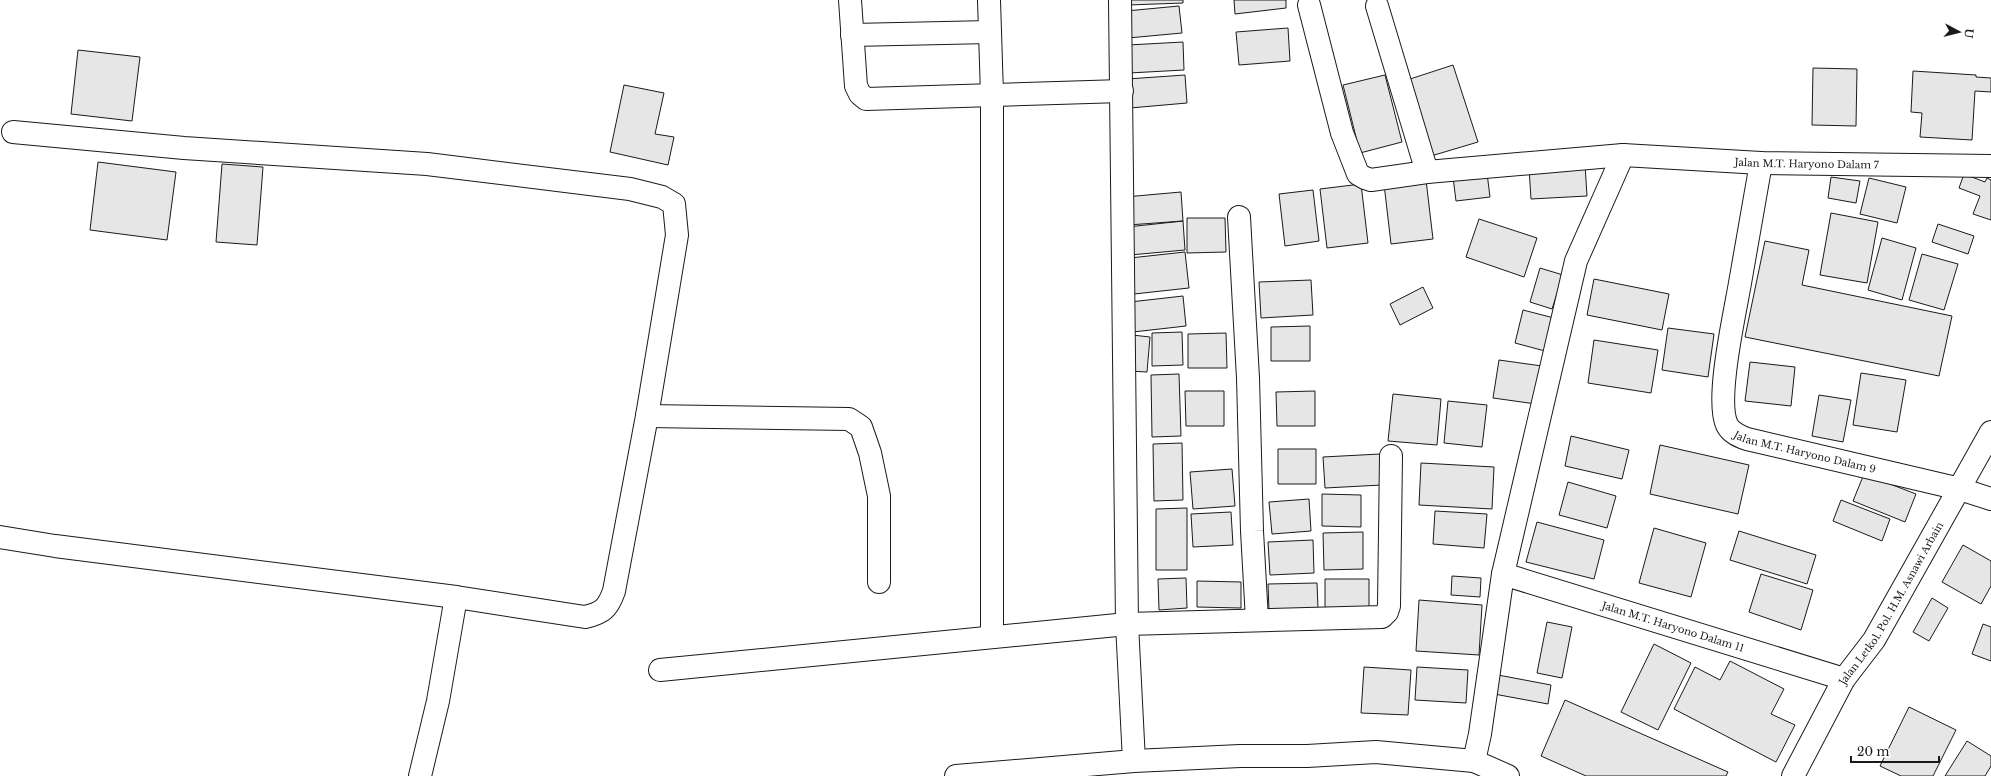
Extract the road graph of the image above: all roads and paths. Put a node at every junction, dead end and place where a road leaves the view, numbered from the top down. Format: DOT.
graph roads {
  1 [pos="850,0"];
  2 [pos="989,0"];
  3 [pos="1120,0"];
  4 [pos="1309,5"];
  5 [pos="1377,6"];
  6 [pos="990,32"];
  7 [pos="852,35"];
  8 [pos="1122,91"];
  9 [pos="992,95"];
  10 [pos="13,132"];
  11 [pos="1623,155"];
  12 [pos="1761,163"];
  13 [pos="1991,166"];
  14 [pos="1427,172"];
  15 [pos="1239,217"];
  16 [pos="647,416"];
  17 [pos="1991,432"];
  18 [pos="1391,456"];
  19 [pos="1960,488"];
  20 [pos="1991,499"];
  21 [pos="0,537"];
  22 [pos="1503,574"];
  23 [pos="879,582"];
  24 [pos="456,598"];
  25 [pos="1257,620"];
  26 [pos="1127,624"];
  27 [pos="992,637"];
  28 [pos="660,670"];
  29 [pos="1844,679"];
  30 [pos="1134,761"];
  31 [pos="1474,761"];
  32 [pos="420,776"];
  33 [pos="956,776"];
  34 [pos="1508,776"];
  35 [pos="1793,776"];
  1 -- 7 [label="street"];
  2 -- 6 [label="street"];
  3 -- 8 [label="street"];
  4 -- 14 [label="street, Jalan M.T. Haryono Dalam 7"];
  5 -- 14 [label="street"];
  6 -- 7 [label="street"];
  6 -- 9 [label="street"];
  7 -- 9 [label="street"];
  8 -- 9 [label="street"];
  8 -- 26 [label="street"];
  9 -- 27 [label="street"];
  10 -- 16 [label="street"];
  11 -- 12 [label="street, Jalan M.T. Haryono Dalam 7"];
  11 -- 14 [label="street, Jalan M.T. Haryono Dalam 7"];
  11 -- 22 [label="street"];
  12 -- 13 [label="street, Jalan M.T. Haryono Dalam 7"];
  12 -- 19 [label="street, Jalan M.T. Haryono Dalam 9"];
  15 -- 25 [label="street"];
  16 -- 23 [label="street"];
  16 -- 24 [label="street"];
  17 -- 19 [label="street, Jalan Letkol. Pol. H.M. Asnawi Arbain"];
  18 -- 25 [label="street"];
  19 -- 20 [label="street, Jalan M.T. Haryono Dalam 9"];
  19 -- 29 [label="street, Jalan Letkol. Pol. H.M. Asnawi Arbain"];
  21 -- 24 [label="street"];
  22 -- 29 [label="street, Jalan M.T. Haryono Dalam 11"];
  22 -- 31 [label="street"];
  24 -- 32 [label="street"];
  25 -- 26 [label="street"];
  26 -- 27 [label="street"];
  26 -- 30 [label="street"];
  27 -- 28 [label="street"];
  29 -- 35 [label="street, Jalan Letkol. Pol. H.M. Asnawi Arbain"];
  30 -- 31 [label="street"];
  30 -- 33 [label="street"];
  31 -- 34 [label="street"];
}
